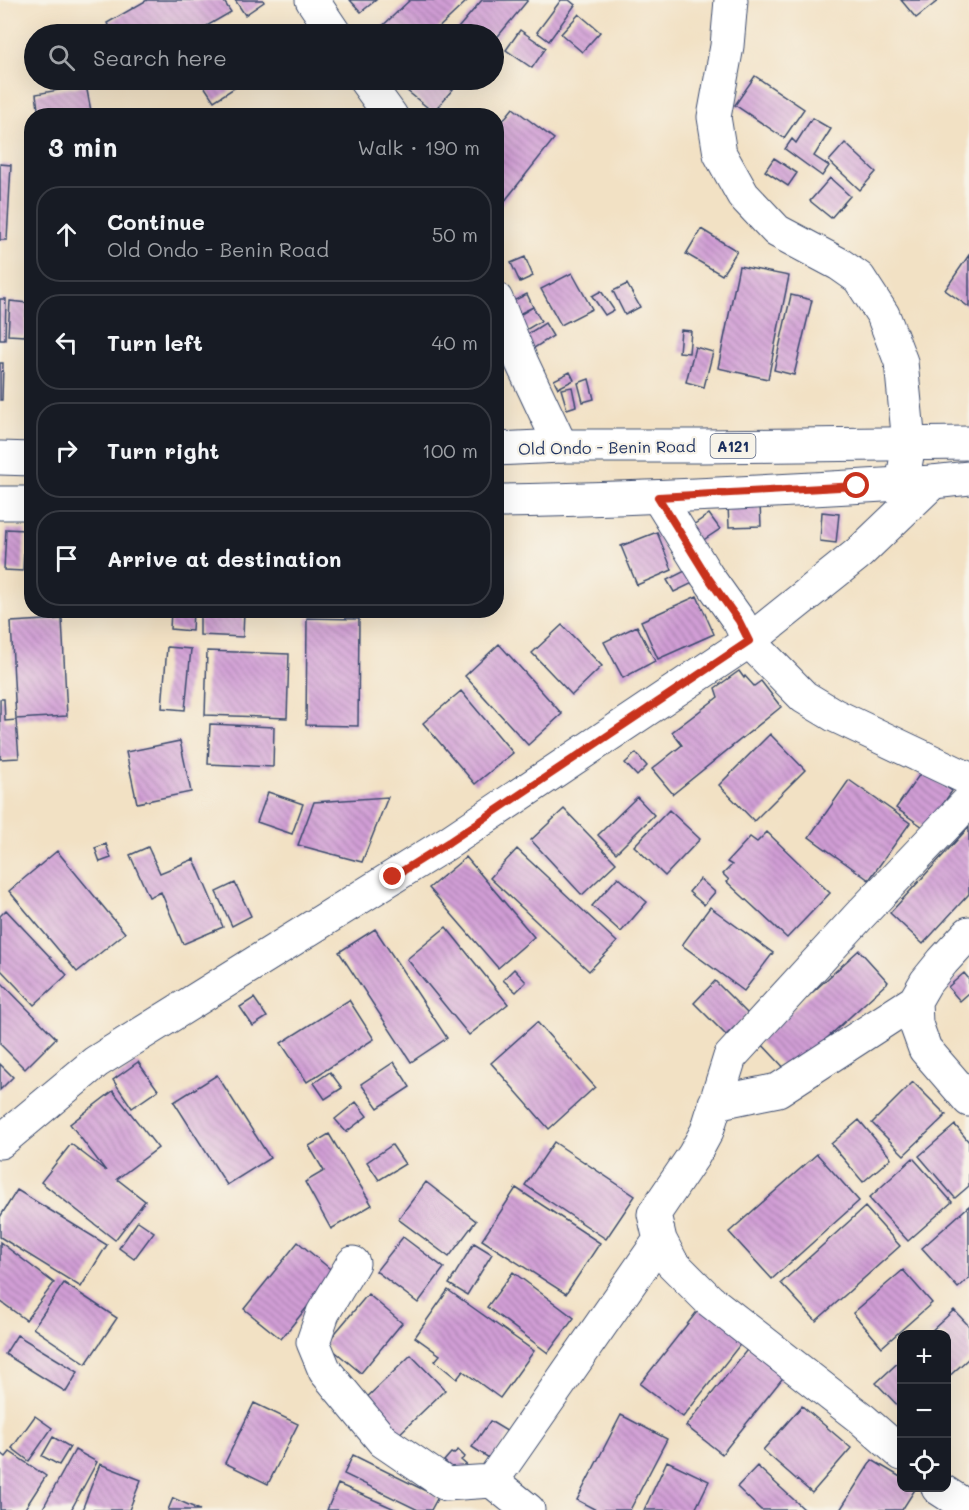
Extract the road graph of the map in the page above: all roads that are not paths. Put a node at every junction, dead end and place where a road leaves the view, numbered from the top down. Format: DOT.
graph roads {
  1 [pos="312,0"];
  2 [pos="731,0"];
  3 [pos="328,24"];
  4 [pos="372,90"];
  5 [pos="385,108"];
  6 [pos="504,319"];
  7 [pos="969,443"];
  8 [pos="909,444"];
  9 [pos="561,446"];
  10 [pos="504,449"];
  11 [pos="0,458"];
  12 [pos="24,459"];
  13 [pos="969,478"];
  14 [pos="917,483"];
  15 [pos="658,497"];
  16 [pos="504,501"];
  17 [pos="0,503"];
  18 [pos="24,503"];
  19 [pos="749,641"];
  20 [pos="969,779"];
  21 [pos="969,801"];
  22 [pos="969,933"];
  23 [pos="915,1002"];
  24 [pos="969,1100"];
  25 [pos="715,1103"];
  26 [pos="0,1142"];
  27 [pos="660,1240"];
  28 [pos="353,1263"];
  29 [pos="897,1450"];
  30 [pos="492,1481"];
  31 [pos="944,1492"];
  32 [pos="969,1508"];
  33 [pos="528,1510"];
  1 -- 3 [label="street"];
  2 -- 8 [label="street"];
  4 -- 5 [label="street"];
  6 -- 9 [label="street"];
  7 -- 8 [label="street, Old Ondo - Benin Road / A121"];
  8 -- 9 [label="street, Old Ondo - Benin Road / A121"];
  8 -- 14 [label="street"];
  9 -- 10 [label="street, Old Ondo - Benin Road / A121"];
  11 -- 12 [label="street"];
  13 -- 14 [label="street"];
  14 -- 15 [label="street"];
  14 -- 19 [label="street"];
  15 -- 16 [label="street"];
  15 -- 19 [label="street"];
  17 -- 18 [label="street"];
  19 -- 20 [label="street"];
  19 -- 26 [label="street"];
  21 -- 25 [label="street"];
  22 -- 23 [label="street"];
  23 -- 24 [label="street"];
  23 -- 25 [label="street"];
  25 -- 27 [label="street"];
  27 -- 29 [label="street"];
  27 -- 30 [label="street"];
  28 -- 30 [label="street"];
  30 -- 33 [label="street"];
  31 -- 32 [label="street"];
}
